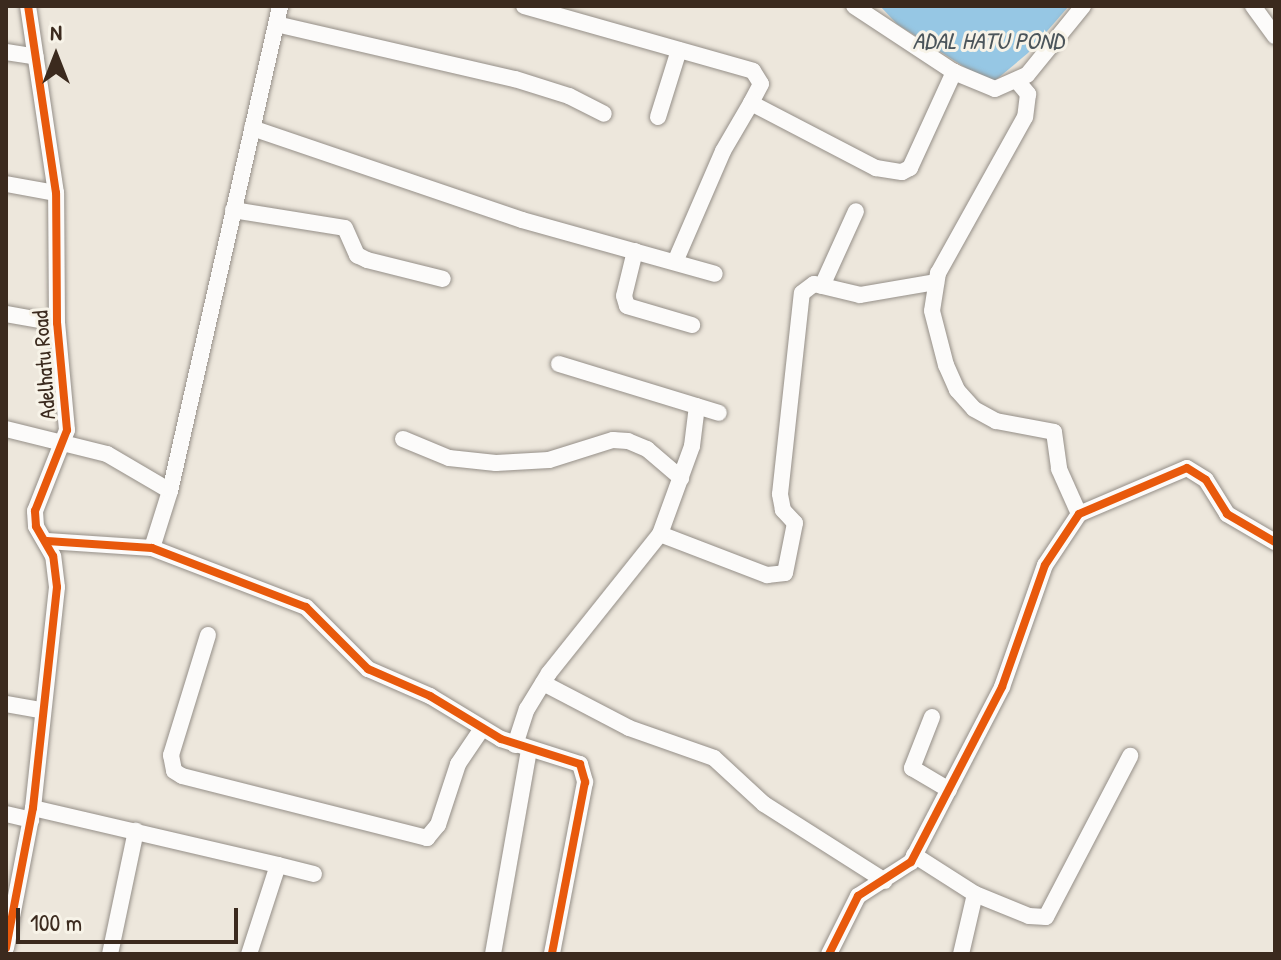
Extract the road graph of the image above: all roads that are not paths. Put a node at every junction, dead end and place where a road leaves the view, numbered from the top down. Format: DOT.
graph roads {
  1 [pos="28,6"];
  2 [pos="280,6"];
  3 [pos="524,6"];
  4 [pos="854,6"];
  5 [pos="1083,6"];
  6 [pos="1253,6"];
  7 [pos="276,24"];
  8 [pos="1275,36"];
  9 [pos="679,50"];
  10 [pos="6,52"];
  11 [pos="36,57"];
  12 [pos="954,72"];
  13 [pos="1018,82"];
  14 [pos="751,103"];
  15 [pos="604,114"];
  16 [pos="658,117"];
  17 [pos="252,128"];
  18 [pos="6,184"];
  19 [pos="56,193"];
  20 [pos="233,210"];
  21 [pos="856,211"];
  22 [pos="635,251"];
  23 [pos="675,262"];
  24 [pos="715,274"];
  25 [pos="443,279"];
  26 [pos="936,282"];
  27 [pos="822,286"];
  28 [pos="6,314"];
  29 [pos="57,323"];
  30 [pos="692,325"];
  31 [pos="559,364"];
  32 [pos="697,406"];
  33 [pos="719,413"];
  34 [pos="6,429"];
  35 [pos="403,439"];
  36 [pos="65,443"];
  37 [pos="681,478"];
  38 [pos="170,491"];
  39 [pos="1079,514"];
  40 [pos="660,534"];
  41 [pos="47,541"];
  42 [pos="1275,542"];
  43 [pos="152,548"];
  44 [pos="208,635"];
  45 [pos="543,683"];
  46 [pos="6,704"];
  47 [pos="41,710"];
  48 [pos="932,717"];
  49 [pos="481,730"];
  50 [pos="522,747"];
  51 [pos="1130,756"];
  52 [pos="949,790"];
  53 [pos="6,814"];
  54 [pos="32,814"];
  55 [pos="136,831"];
  56 [pos="914,855"];
  57 [pos="278,865"];
  58 [pos="314,874"];
  59 [pos="885,881"];
  60 [pos="975,894"];
  61 [pos="6,948"];
  62 [pos="110,954"];
  63 [pos="249,954"];
  64 [pos="493,954"];
  65 [pos="552,954"];
  66 [pos="829,954"];
  67 [pos="961,954"];
  1 -- 11 [label="street, Adelhatu Road"];
  2 -- 7 [label="street"];
  3 -- 9 [label="street"];
  4 -- 12 [label="street"];
  5 -- 13 [label="street"];
  6 -- 8 [label="street"];
  7 -- 15 [label="street"];
  7 -- 17 [label="street"];
  9 -- 14 [label="street"];
  9 -- 16 [label="street"];
  10 -- 11 [label="street"];
  11 -- 19 [label="street, Adelhatu Road"];
  12 -- 13 [label="street"];
  12 -- 14 [label="street"];
  13 -- 26 [label="street"];
  14 -- 23 [label="street"];
  17 -- 20 [label="street"];
  17 -- 22 [label="street"];
  18 -- 19 [label="street"];
  19 -- 29 [label="street, Adelhatu Road"];
  20 -- 25 [label="street"];
  20 -- 38 [label="street"];
  21 -- 27 [label="street"];
  22 -- 23 [label="street"];
  22 -- 30 [label="street"];
  23 -- 24 [label="street"];
  26 -- 27 [label="street"];
  26 -- 39 [label="street"];
  27 -- 40 [label="street"];
  28 -- 29 [label="street"];
  29 -- 36 [label="street, Adelhatu Road"];
  31 -- 32 [label="street"];
  32 -- 33 [label="street"];
  32 -- 37 [label="street"];
  34 -- 36 [label="street"];
  35 -- 37 [label="street"];
  36 -- 38 [label="street"];
  36 -- 41 [label="street, Adelhatu Road"];
  37 -- 40 [label="street"];
  38 -- 43 [label="street"];
  39 -- 42 [label="street"];
  39 -- 52 [label="street"];
  40 -- 45 [label="street"];
  41 -- 43 [label="street"];
  41 -- 47 [label="street, Adelhatu Road"];
  43 -- 49 [label="street"];
  44 -- 49 [label="street"];
  45 -- 50 [label="street"];
  45 -- 59 [label="street"];
  46 -- 47 [label="street"];
  47 -- 54 [label="street, Adelhatu Road"];
  48 -- 52 [label="street"];
  49 -- 50 [label="street"];
  50 -- 64 [label="street"];
  50 -- 65 [label="street"];
  51 -- 60 [label="street"];
  52 -- 56 [label="street"];
  53 -- 54 [label="street"];
  54 -- 55 [label="street"];
  54 -- 61 [label="street, Adelhatu Road"];
  55 -- 57 [label="street"];
  55 -- 62 [label="street"];
  56 -- 59 [label="street"];
  56 -- 60 [label="street"];
  57 -- 58 [label="street"];
  57 -- 63 [label="street"];
  59 -- 66 [label="street"];
  60 -- 67 [label="street"];
}
